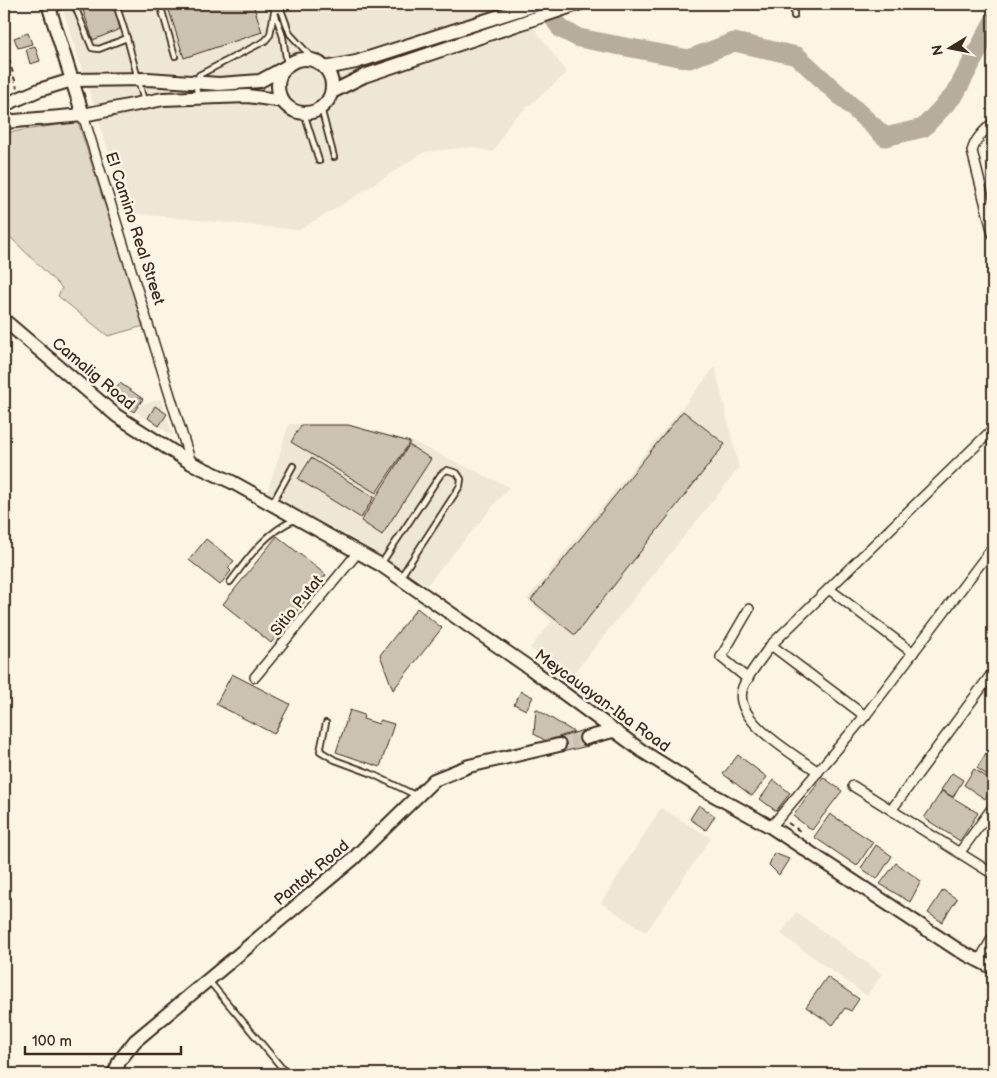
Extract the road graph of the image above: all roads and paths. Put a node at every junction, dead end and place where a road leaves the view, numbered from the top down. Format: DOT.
graph roads {
  1 [pos="65,4"];
  2 [pos="74,4"];
  3 [pos="116,4"];
  4 [pos="160,4"];
  5 [pos="272,4"];
  6 [pos="794,4"];
  7 [pos="280,6"];
  8 [pos="567,6"];
  9 [pos="49,8"];
  10 [pos="531,10"];
  11 [pos="274,12"];
  12 [pos="794,16"];
  13 [pos="127,38"];
  14 [pos="4,42"];
  15 [pos="175,56"];
  16 [pos="314,60"];
  17 [pos="285,67"];
  18 [pos="325,68"];
  19 [pos="138,78"];
  20 [pos="72,80"];
  21 [pos="196,82"];
  22 [pos="332,92"];
  23 [pos="20,98"];
  24 [pos="197,98"];
  25 [pos="283,101"];
  26 [pos="144,102"];
  27 [pos="4,105"];
  28 [pos="321,108"];
  29 [pos="304,113"];
  30 [pos="83,115"];
  31 [pos="4,122"];
  32 [pos="993,123"];
  33 [pos="334,157"];
  34 [pos="319,161"];
  35 [pos="993,197"];
  36 [pos="984,200"];
  37 [pos="993,234"];
  38 [pos="4,320"];
  39 [pos="993,429"];
  40 [pos="191,463"];
  41 [pos="293,466"];
  42 [pos="272,505"];
  43 [pos="297,518"];
  44 [pos="993,547"];
  45 [pos="358,551"];
  46 [pos="380,565"];
  47 [pos="400,578"];
  48 [pos="230,582"];
  49 [pos="829,589"];
  50 [pos="749,609"];
  51 [pos="771,645"];
  52 [pos="913,653"];
  53 [pos="993,672"];
  54 [pos="255,677"];
  55 [pos="748,679"];
  56 [pos="865,716"];
  57 [pos="326,723"];
  58 [pos="613,731"];
  59 [pos="586,738"];
  60 [pos="559,744"];
  61 [pos="818,772"];
  62 [pos="853,786"];
  63 [pos="418,796"];
  64 [pos="993,807"];
  65 [pos="892,808"];
  66 [pos="771,827"];
  67 [pos="960,852"];
  68 [pos="993,874"];
  69 [pos="993,937"];
  70 [pos="979,961"];
  71 [pos="993,967"];
  72 [pos="208,980"];
  73 [pos="114,1074"];
  74 [pos="287,1074"];
  1 -- 9 [label="lane"];
  2 -- 13 [label="lane"];
  3 -- 13 [label="lane"];
  4 -- 15 [label="lane"];
  5 -- 11 [label="lane"];
  6 -- 12 [label="lane"];
  7 -- 11 [label="lane"];
  7 -- 16 [label="lane"];
  8 -- 10 [label="main road"];
  9 -- 20 [label="main road, El Camino Real Street"];
  10 -- 18 [label="main road"];
  10 -- 22 [label="main road"];
  11 -- 17 [label="lane"];
  11 -- 21 [label="lane"];
  13 -- 19 [label="lane"];
  14 -- 23 [label="path"];
  16 -- 17 [label="main road"];
  16 -- 18 [label="main road"];
  17 -- 21 [label="main road"];
  17 -- 25 [label="main road"];
  18 -- 22 [label="main road"];
  19 -- 20 [label="main road"];
  19 -- 21 [label="main road"];
  19 -- 26 [label="lane"];
  20 -- 23 [label="main road"];
  20 -- 30 [label="main road, El Camino Real Street"];
  21 -- 24 [label="lane"];
  22 -- 28 [label="main road"];
  23 -- 27 [label="main road"];
  24 -- 25 [label="main road"];
  24 -- 26 [label="main road"];
  25 -- 29 [label="main road"];
  26 -- 30 [label="main road"];
  28 -- 29 [label="main road"];
  28 -- 33 [label="lane"];
  29 -- 34 [label="lane"];
  30 -- 31 [label="main road"];
  30 -- 40 [label="street, El Camino Real Street"];
  32 -- 36 [label="street"];
  35 -- 36 [label="street"];
  36 -- 37 [label="street"];
  38 -- 40 [label="main road, Camalig Road"];
  39 -- 49 [label="street"];
  40 -- 42 [label="main road, Meycauayan-Iba Road"];
  41 -- 42 [label="lane"];
  42 -- 43 [label="main road, Meycauayan-Iba Road"];
  43 -- 45 [label="main road, Meycauayan-Iba Road"];
  43 -- 48 [label="lane"];
  44 -- 52 [label="street"];
  45 -- 46 [label="main road, Meycauayan-Iba Road"];
  45 -- 54 [label="street, Sitio Putat"];
  46 -- 47 [label="main road, Meycauayan-Iba Road"];
  46 -- 47 [label="lane"];
  47 -- 58 [label="main road, Meycauayan-Iba Road"];
  49 -- 51 [label="street"];
  49 -- 52 [label="street"];
  50 -- 55 [label="street"];
  51 -- 55 [label="street"];
  51 -- 56 [label="street"];
  52 -- 56 [label="street"];
  53 -- 65 [label="street"];
  55 -- 61 [label="street"];
  56 -- 61 [label="street"];
  57 -- 63 [label="lane"];
  58 -- 59 [label="main road"];
  58 -- 66 [label="main road, Meycauayan-Iba Road"];
  60 -- 63 [label="main road, Pantok Road"];
  61 -- 66 [label="street"];
  62 -- 65 [label="street"];
  63 -- 72 [label="main road, Pantok Road"];
  64 -- 67 [label="street"];
  65 -- 67 [label="street"];
  66 -- 70 [label="main road, Meycauayan-Iba Road"];
  67 -- 68 [label="street"];
  69 -- 70 [label="street"];
  70 -- 71 [label="main road, Meycauayan-Iba Road"];
  72 -- 73 [label="main road, Pantok Road"];
  72 -- 74 [label="lane"];
}
